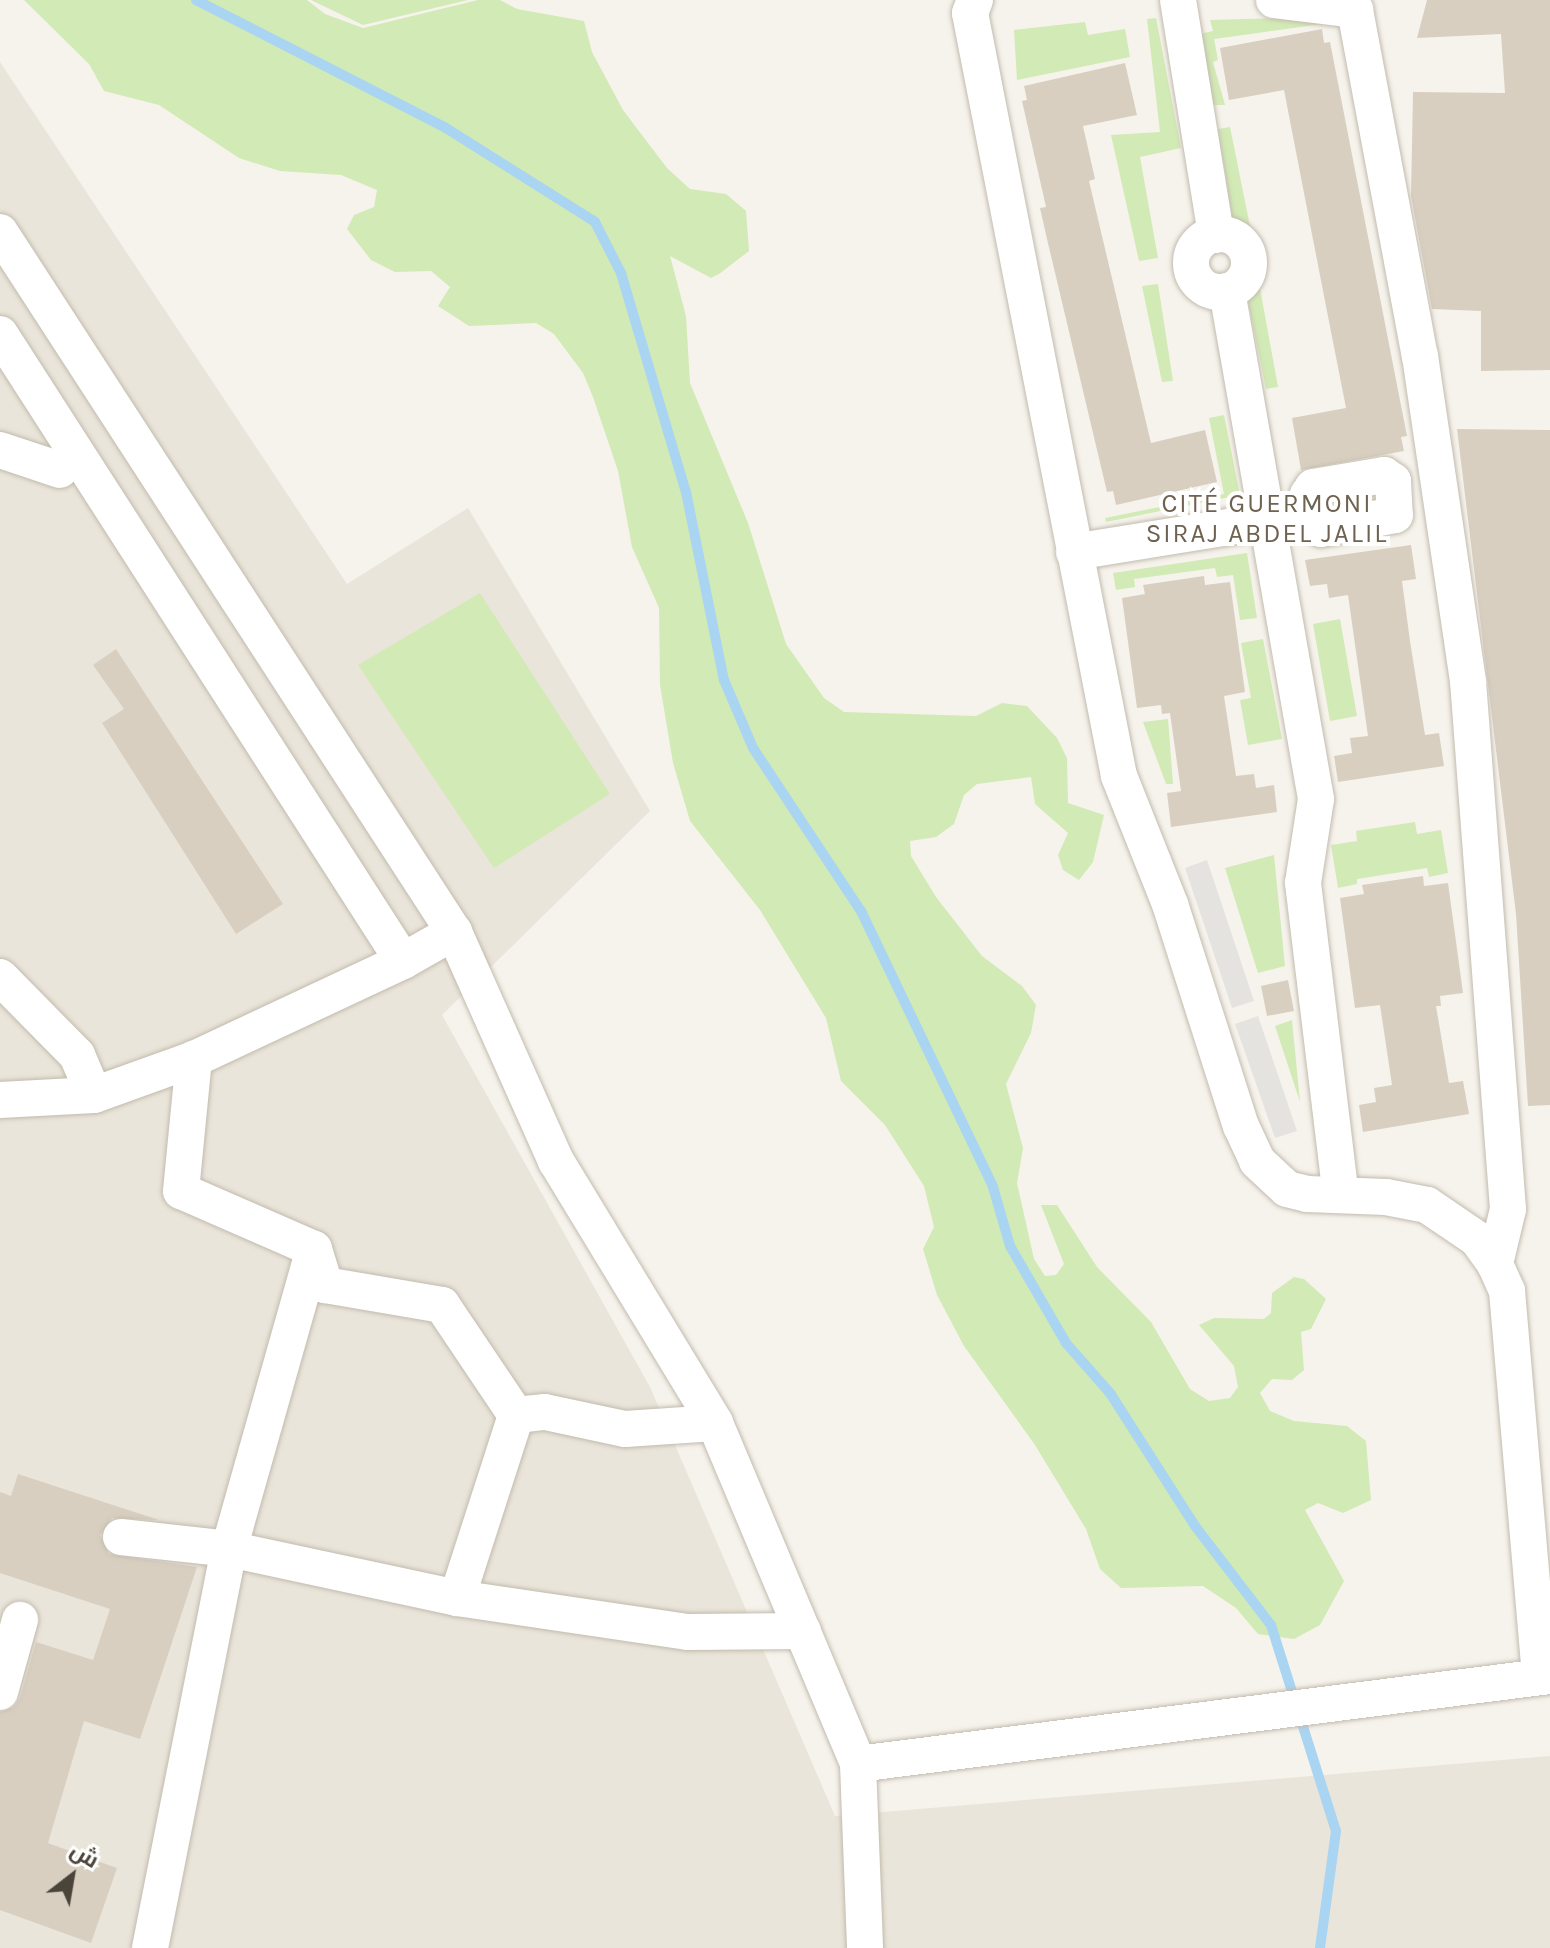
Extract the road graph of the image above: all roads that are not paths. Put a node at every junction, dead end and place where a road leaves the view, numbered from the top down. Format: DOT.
graph roads {
  1 [pos="975,0"];
  2 [pos="1178,0"];
  3 [pos="1274,0"];
  4 [pos="0,232"];
  5 [pos="0,334"];
  6 [pos="4,460"];
  7 [pos="60,470"];
  8 [pos="1312,513"];
  9 [pos="1266,521"];
  10 [pos="1074,552"];
  11 [pos="454,932"];
  12 [pos="403,961"];
  13 [pos="0,977"];
  14 [pos="194,1059"];
  15 [pos="94,1095"];
  16 [pos="0,1100"];
  17 [pos="1341,1195"];
  18 [pos="314,1249"];
  19 [pos="1495,1264"];
  20 [pos="516,1415"];
  21 [pos="715,1423"];
  22 [pos="121,1537"];
  23 [pos="229,1549"];
  24 [pos="457,1598"];
  25 [pos="20,1620"];
  26 [pos="803,1631"];
  27 [pos="1545,1676"];
  28 [pos="0,1692"];
  29 [pos="858,1764"];
  30 [pos="150,1948"];
  31 [pos="865,1948"];
  1 -- 10 [label="street"];
  2 -- 9 [label="street"];
  3 -- 19 [label="street"];
  4 -- 11 [label="street"];
  5 -- 12 [label="street"];
  6 -- 7 [label="street"];
  8 -- 9 [label="street"];
  9 -- 10 [label="street"];
  9 -- 17 [label="street"];
  10 -- 17 [label="street"];
  11 -- 12 [label="street"];
  11 -- 21 [label="street"];
  12 -- 14 [label="street"];
  13 -- 15 [label="street"];
  14 -- 15 [label="street"];
  14 -- 18 [label="street"];
  15 -- 16 [label="street"];
  17 -- 19 [label="street"];
  18 -- 20 [label="street"];
  18 -- 23 [label="street"];
  19 -- 27 [label="street"];
  20 -- 21 [label="street"];
  20 -- 24 [label="street"];
  21 -- 26 [label="street"];
  22 -- 23 [label="street"];
  23 -- 24 [label="street"];
  23 -- 30 [label="street"];
  24 -- 26 [label="street"];
  25 -- 28 [label="street"];
  26 -- 29 [label="street"];
  27 -- 29 [label="street"];
  29 -- 31 [label="street"];
}
